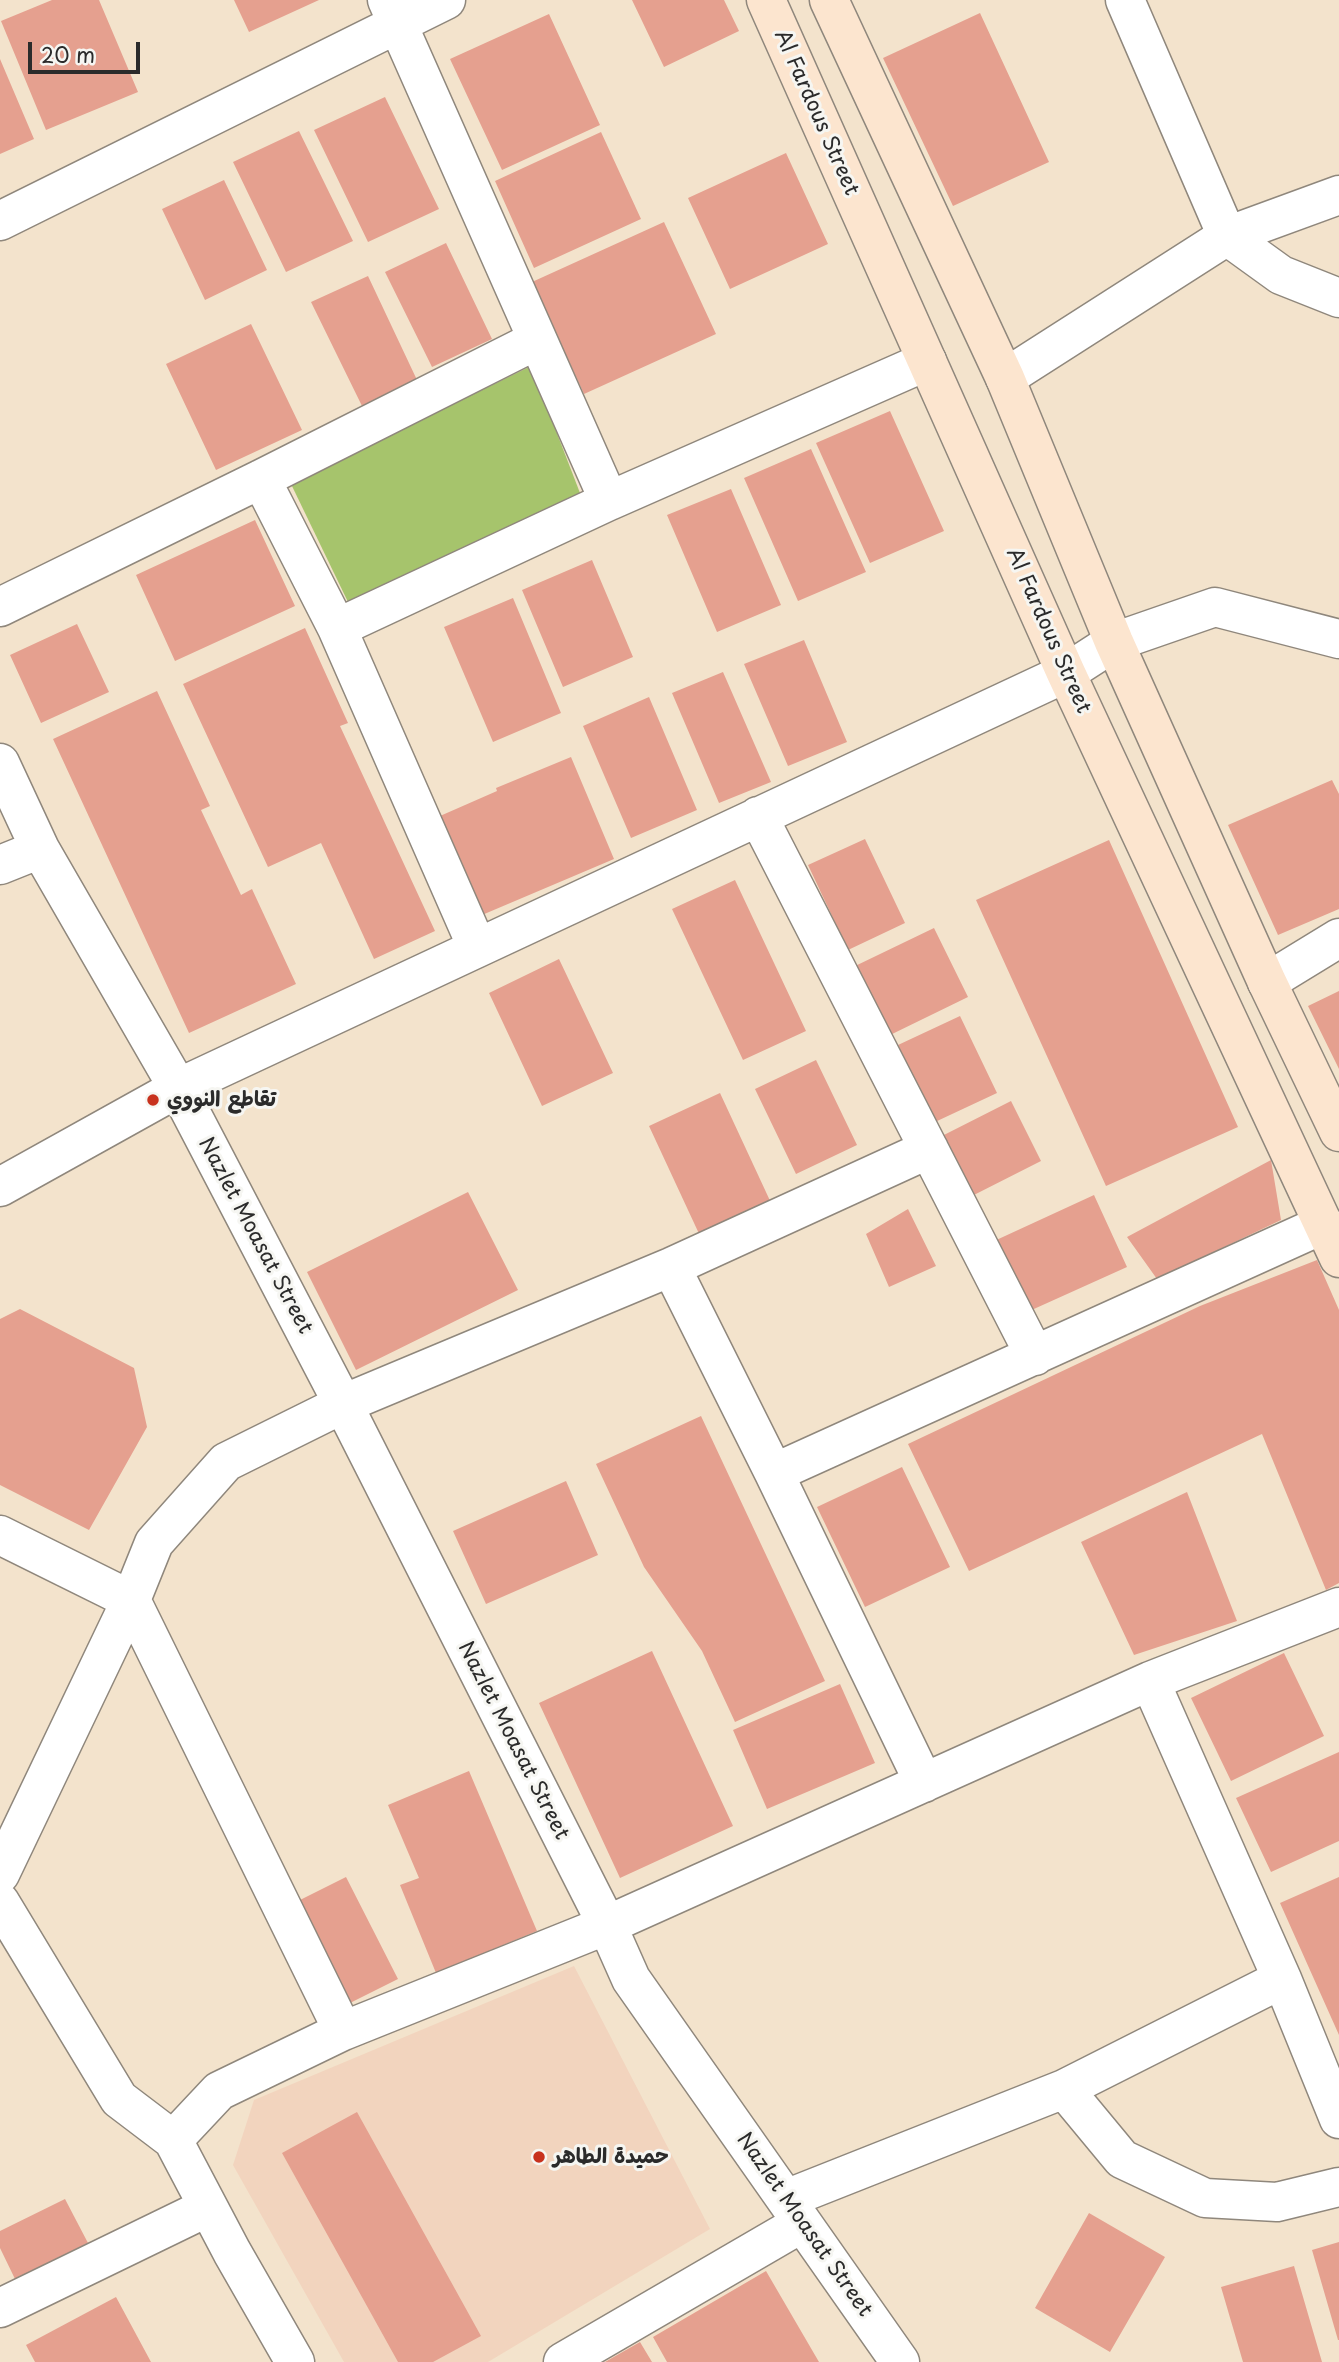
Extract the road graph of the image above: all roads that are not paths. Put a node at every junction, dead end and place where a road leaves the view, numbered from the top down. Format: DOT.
graph roads {
  1 [pos="446,0"];
  2 [pos="766,0"];
  3 [pos="829,0"];
  4 [pos="1125,0"];
  5 [pos="392,12"];
  6 [pos="1339,195"];
  7 [pos="0,221"];
  8 [pos="1227,236"];
  9 [pos="1339,298"];
  10 [pos="537,340"];
  11 [pos="927,360"];
  12 [pos="1005,379"];
  13 [pos="261,479"];
  14 [pos="609,501"];
  15 [pos="0,607"];
  16 [pos="337,628"];
  17 [pos="1339,637"];
  18 [pos="1114,642"];
  19 [pos="1066,673"];
  20 [pos="0,763"];
  21 [pos="758,817"];
  22 [pos="40,849"];
  23 [pos="0,865"];
  24 [pos="1339,938"];
  25 [pos="477,947"];
  26 [pos="1267,982"];
  27 [pos="178,1088"];
  28 [pos="1339,1132"];
  29 [pos="929,1149"];
  30 [pos="0,1187"];
  31 [pos="1332,1241"];
  32 [pos="671,1267"];
  33 [pos="1035,1356"];
  34 [pos="342,1404"];
  35 [pos="774,1473"];
  36 [pos="0,1535"];
  37 [pos="131,1600"];
  38 [pos="1339,1607"];
  39 [pos="1150,1681"];
  40 [pos="924,1783"];
  41 [pos="0,1874"];
  42 [pos="0,1902"];
  43 [pos="607,1925"];
  44 [pos="1282,1979"];
  45 [pos="343,2031"];
  46 [pos="1064,2089"];
  47 [pos="1339,2119"];
  48 [pos="173,2140"];
  49 [pos="1339,2188"];
  50 [pos="208,2207"];
  51 [pos="794,2211"];
  52 [pos="0,2308"];
  53 [pos="295,2362"];
  54 [pos="563,2362"];
  55 [pos="900,2362"];
  1 -- 5 [label="street"];
  2 -- 11 [label="main road, Al Fardous Street"];
  3 -- 12 [label="main road"];
  4 -- 8 [label="street"];
  5 -- 7 [label="street"];
  5 -- 10 [label="street"];
  6 -- 8 [label="street"];
  8 -- 9 [label="street"];
  8 -- 12 [label="street"];
  10 -- 13 [label="street"];
  10 -- 14 [label="street"];
  11 -- 14 [label="street"];
  11 -- 19 [label="main road, Al Fardous Street"];
  12 -- 18 [label="main road"];
  13 -- 15 [label="street"];
  13 -- 16 [label="street"];
  14 -- 16 [label="street"];
  16 -- 25 [label="street"];
  17 -- 18 [label="street"];
  18 -- 19 [label="street"];
  18 -- 26 [label="main road"];
  19 -- 21 [label="street"];
  19 -- 31 [label="main road, Al Fardous Street"];
  20 -- 22 [label="street, Nazlet Moasat Street"];
  21 -- 25 [label="street"];
  21 -- 29 [label="street"];
  22 -- 23 [label="street"];
  22 -- 27 [label="street, Nazlet Moasat Street"];
  24 -- 26 [label="street"];
  25 -- 27 [label="street"];
  26 -- 28 [label="main road"];
  27 -- 30 [label="street"];
  27 -- 34 [label="street, Nazlet Moasat Street"];
  29 -- 32 [label="street"];
  29 -- 33 [label="street"];
  31 -- 33 [label="street"];
  32 -- 34 [label="street"];
  32 -- 35 [label="street"];
  33 -- 35 [label="street"];
  34 -- 37 [label="street"];
  34 -- 43 [label="street, Nazlet Moasat Street"];
  35 -- 40 [label="street"];
  36 -- 37 [label="street"];
  37 -- 41 [label="street"];
  37 -- 45 [label="street"];
  38 -- 39 [label="street"];
  39 -- 40 [label="street"];
  39 -- 44 [label="street"];
  40 -- 43 [label="street"];
  42 -- 48 [label="street"];
  43 -- 45 [label="street"];
  43 -- 51 [label="street, Nazlet Moasat Street"];
  44 -- 46 [label="street"];
  44 -- 47 [label="street"];
  45 -- 48 [label="street"];
  46 -- 49 [label="street"];
  46 -- 51 [label="street"];
  48 -- 50 [label="street"];
  50 -- 52 [label="street"];
  50 -- 53 [label="street"];
  51 -- 54 [label="street"];
  51 -- 55 [label="street, Nazlet Moasat Street"];
}
